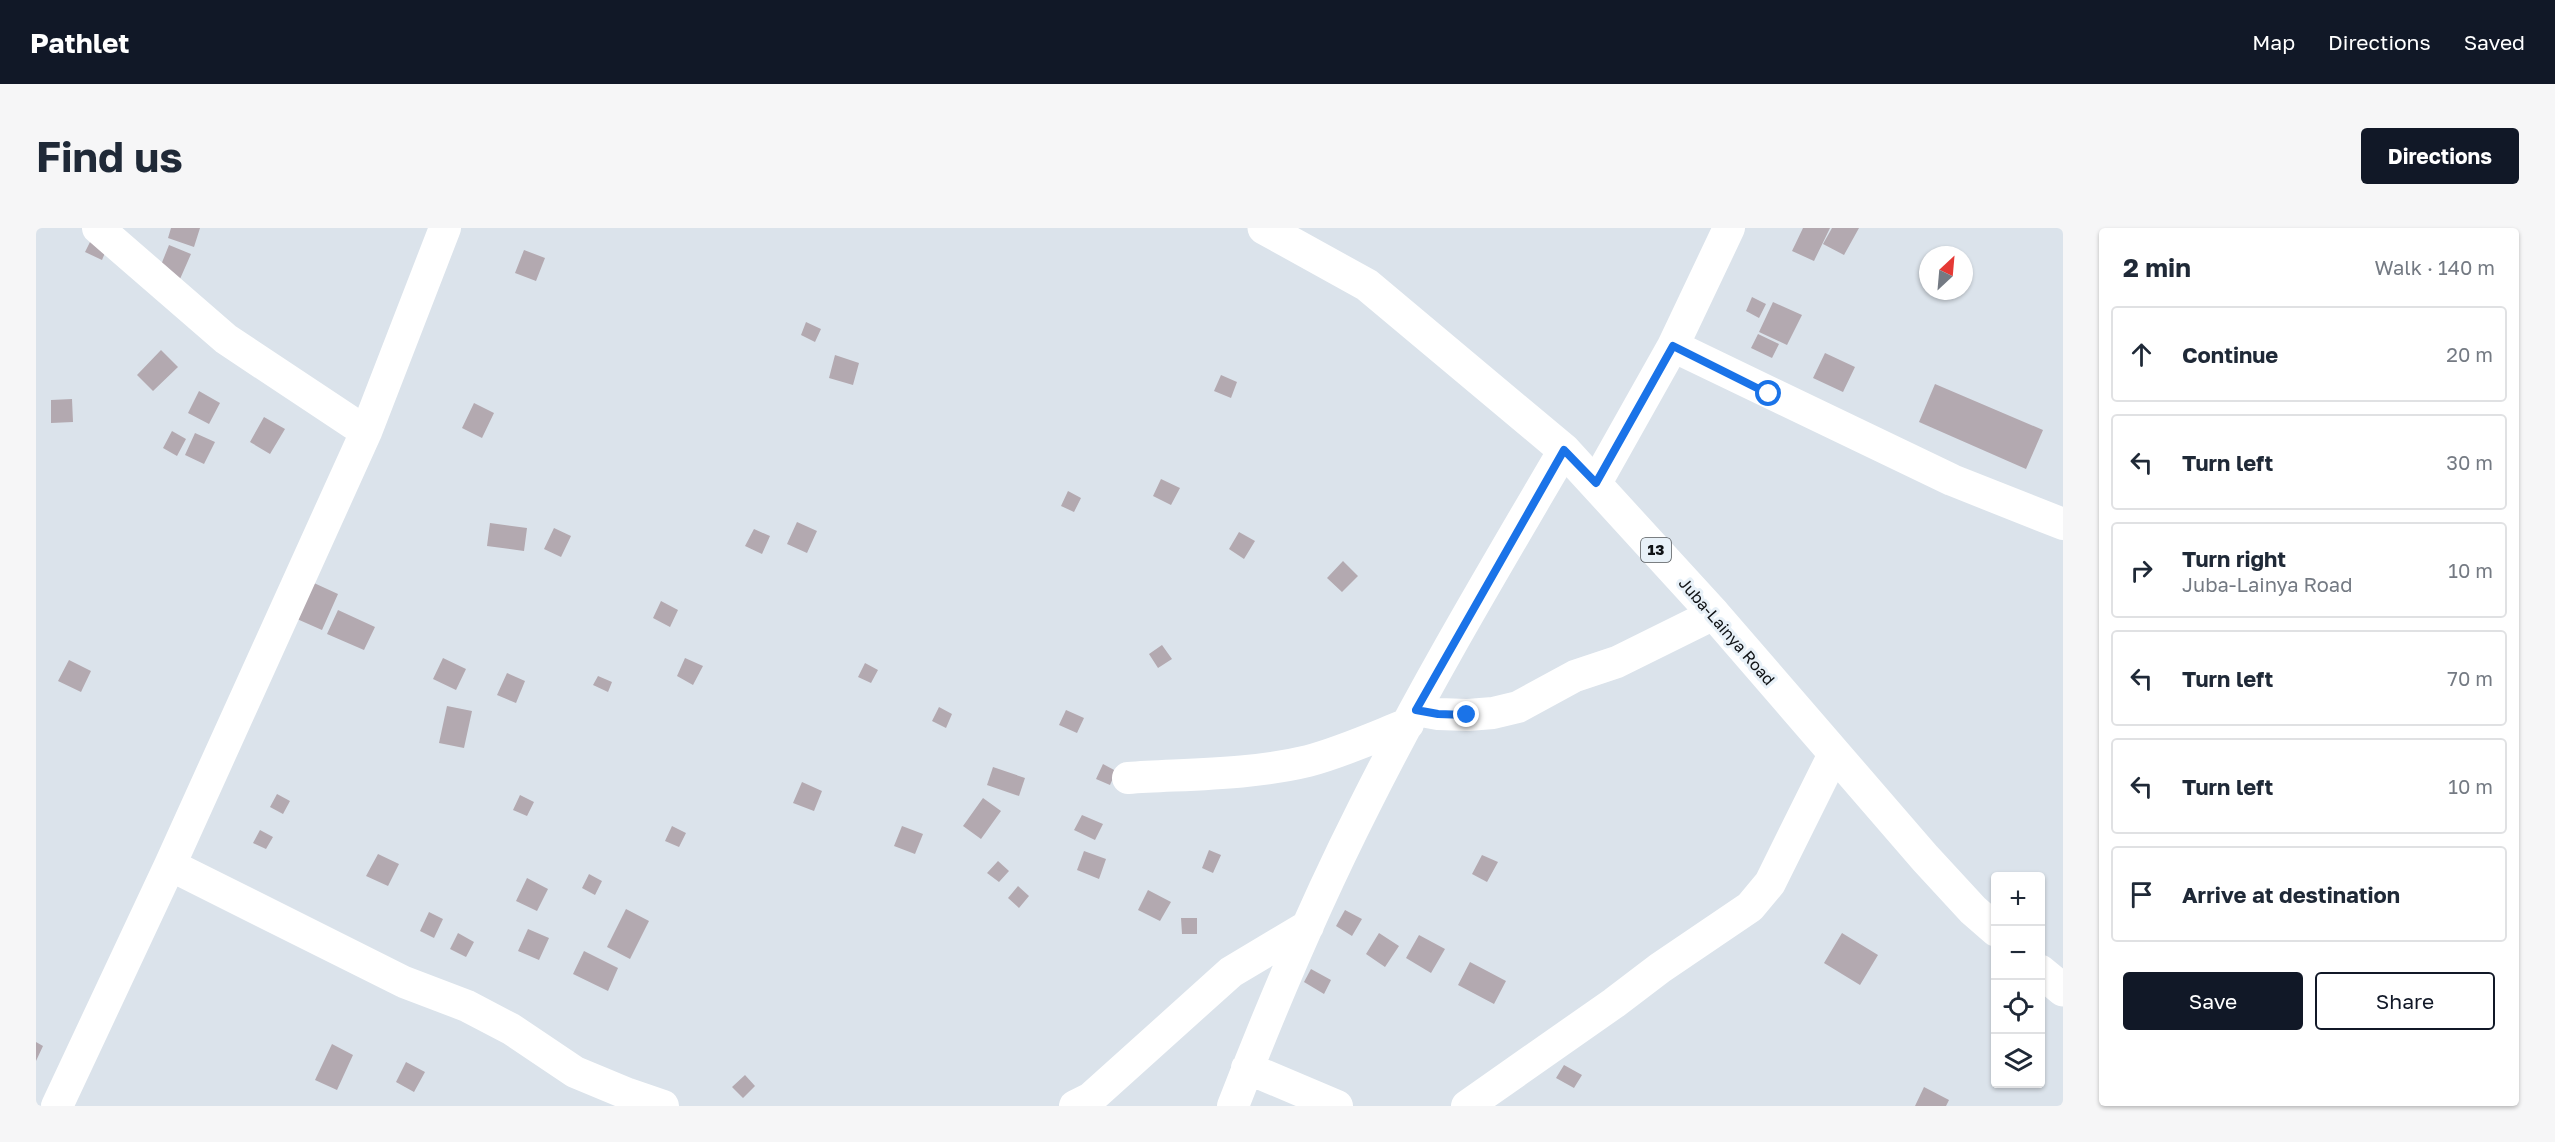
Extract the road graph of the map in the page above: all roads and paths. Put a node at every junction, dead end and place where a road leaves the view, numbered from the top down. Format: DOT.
graph roads {
  1 [pos="98,228"];
  2 [pos="445,228"];
  3 [pos="1264,228"];
  4 [pos="1729,228"];
  5 [pos="1673,346"];
  6 [pos="366,432"];
  7 [pos="1564,450"];
  8 [pos="1596,483"];
  9 [pos="2063,524"];
  10 [pos="1714,614"];
  11 [pos="1412,717"];
  12 [pos="1834,754"];
  13 [pos="1128,778"];
  14 [pos="170,865"];
  15 [pos="1308,926"];
  16 [pos="1991,926"];
  17 [pos="2045,975"];
  18 [pos="2063,990"];
  19 [pos="1248,1068"];
  20 [pos="57,1106"];
  21 [pos="663,1106"];
  22 [pos="1075,1106"];
  23 [pos="1233,1106"];
  24 [pos="1337,1106"];
  25 [pos="1467,1106"];
  1 -- 6 [label="street"];
  2 -- 6 [label="street"];
  3 -- 7 [label="main road, Juba-Lainya Road / 13"];
  4 -- 5 [label="street"];
  5 -- 8 [label="street"];
  5 -- 9 [label="street"];
  6 -- 14 [label="street"];
  7 -- 8 [label="main road, Juba-Lainya Road / 13"];
  7 -- 11 [label="street"];
  8 -- 10 [label="main road, Juba-Lainya Road / 13"];
  10 -- 11 [label="street"];
  10 -- 12 [label="main road, Juba-Lainya Road / 13"];
  11 -- 13 [label="street"];
  11 -- 15 [label="street"];
  12 -- 16 [label="main road, Juba-Lainya Road / 13"];
  12 -- 25 [label="street"];
  14 -- 20 [label="street"];
  14 -- 21 [label="street"];
  15 -- 19 [label="street"];
  15 -- 22 [label="street"];
  17 -- 18 [label="main road"];
  19 -- 23 [label="street"];
  19 -- 24 [label="street"];
}
